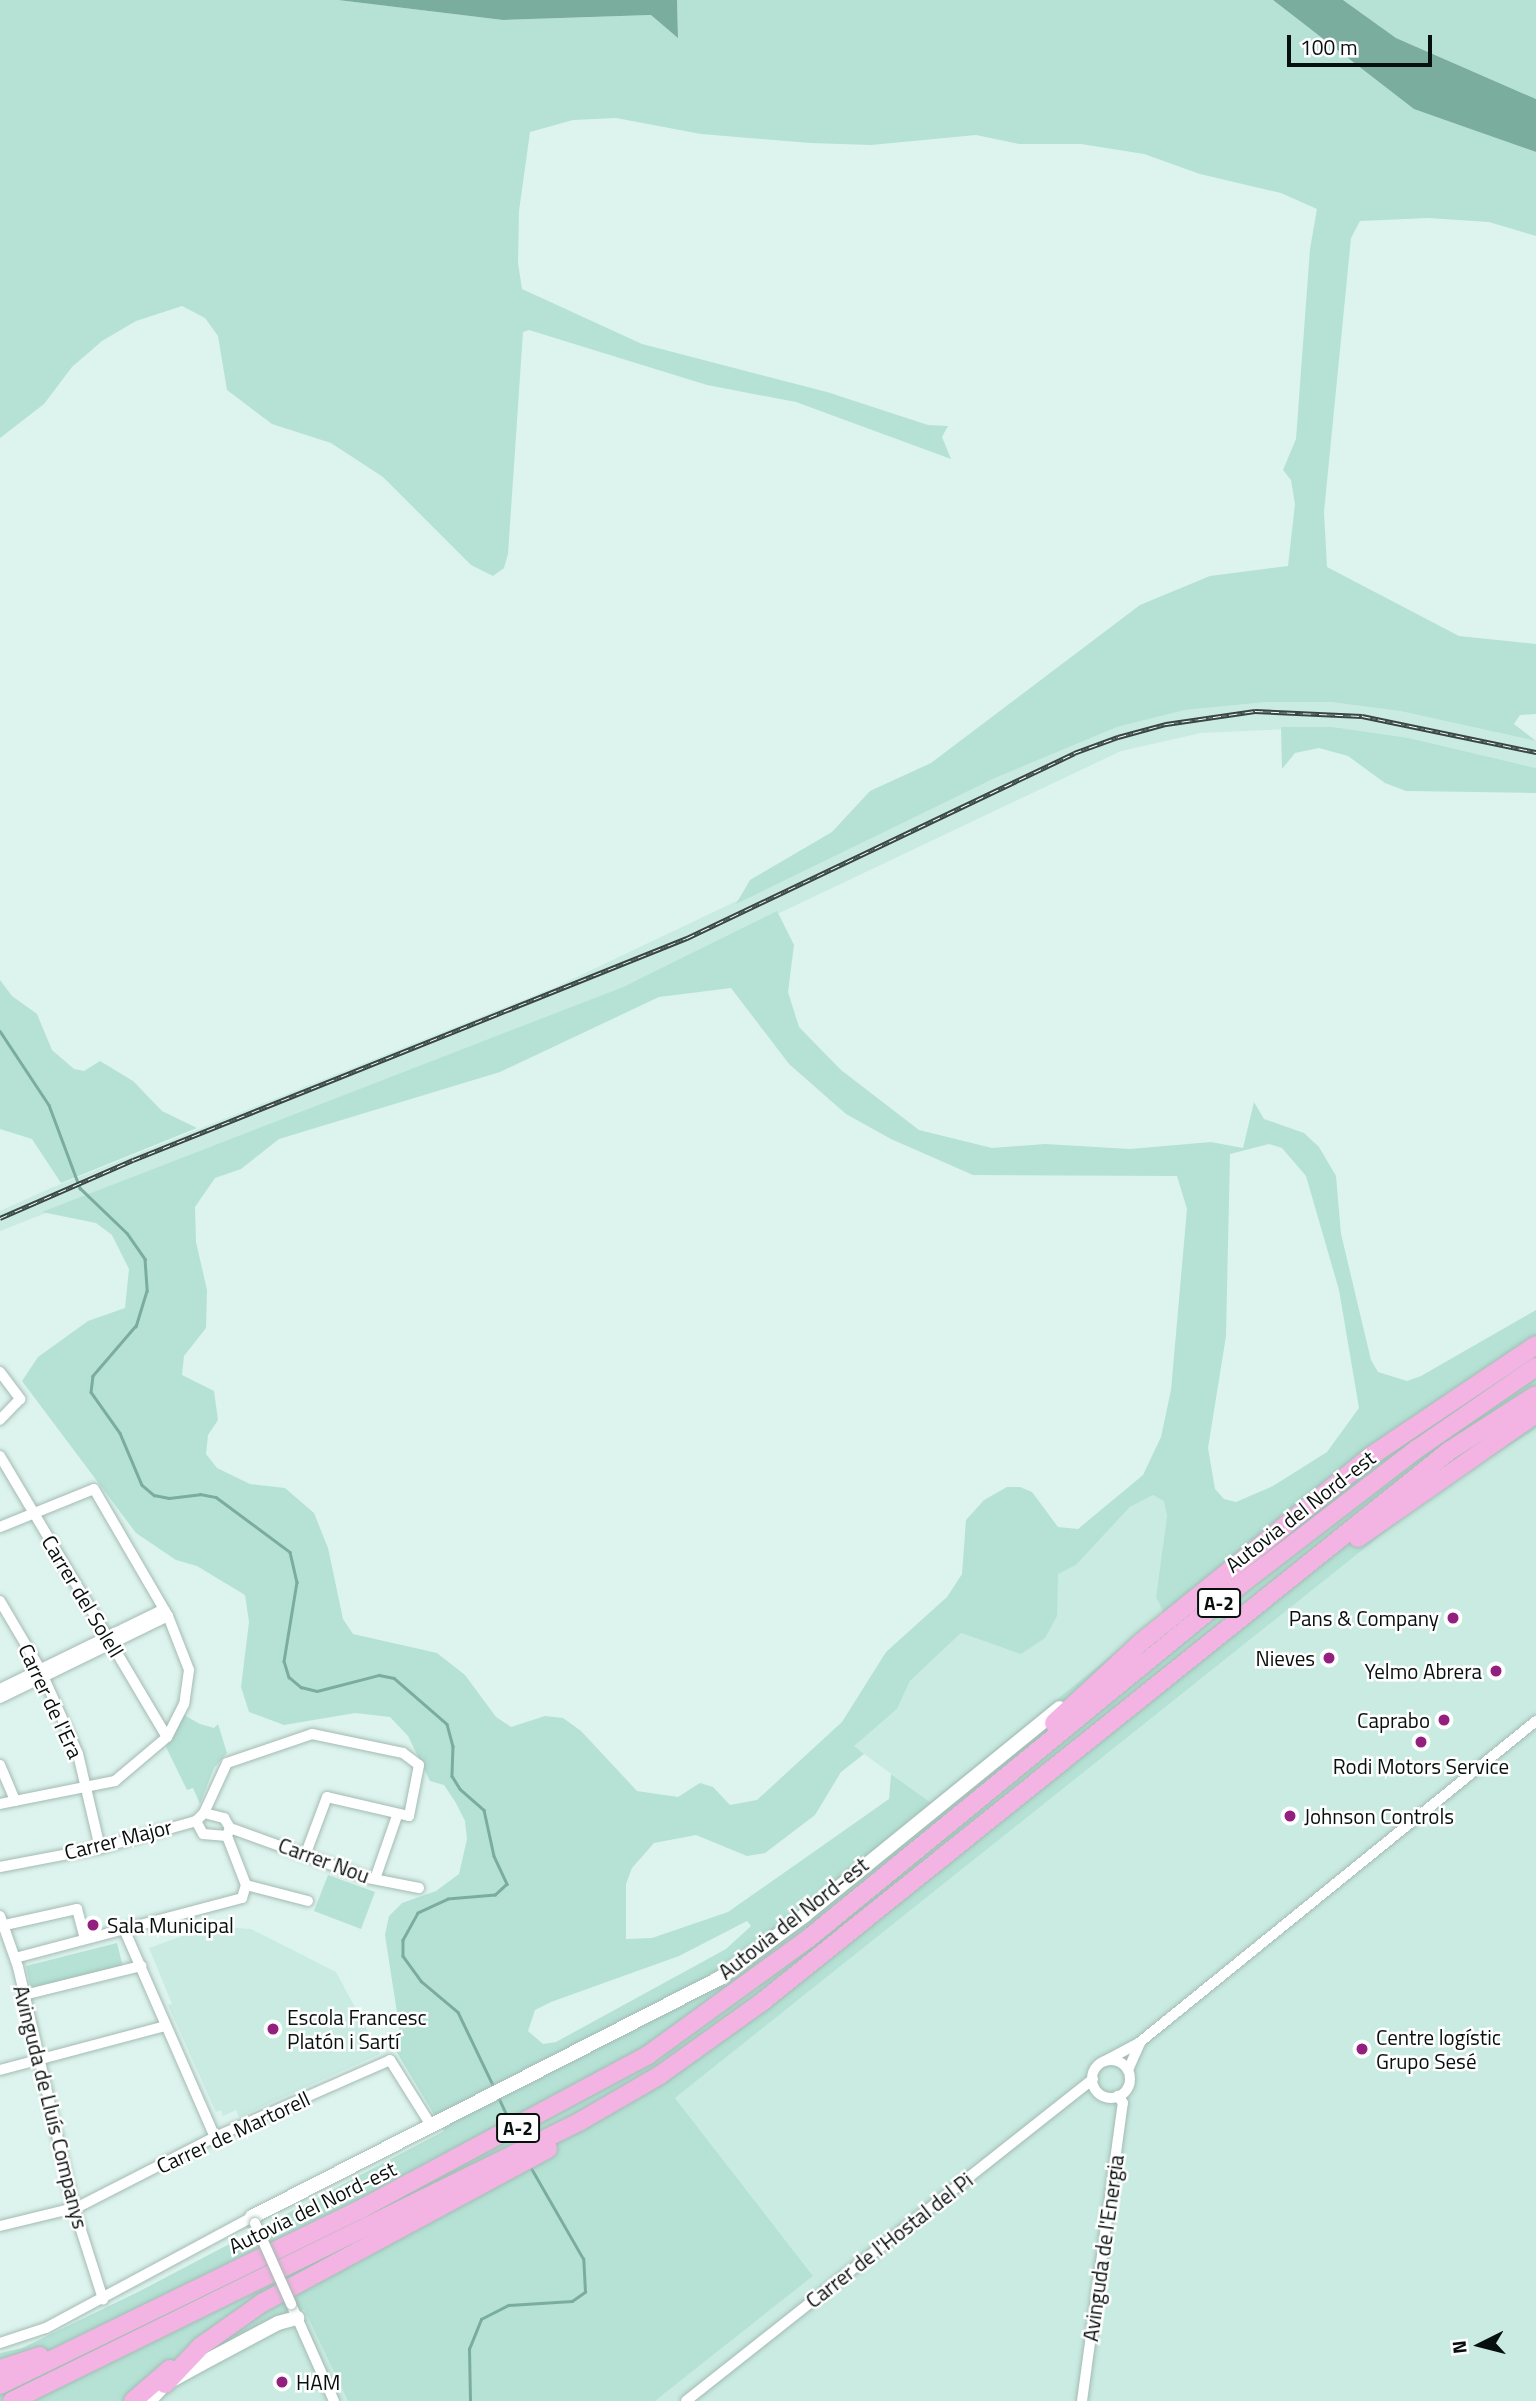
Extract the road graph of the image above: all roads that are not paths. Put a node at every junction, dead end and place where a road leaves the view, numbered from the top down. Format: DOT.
graph roads {
  1 [pos="1536,1345"];
  2 [pos="1536,1367"];
  3 [pos="0,1372"];
  4 [pos="1536,1395"];
  5 [pos="1536,1414"];
  6 [pos="0,1420"];
  7 [pos="1536,1421"];
  8 [pos="1505,1436"];
  9 [pos="0,1455"];
  10 [pos="34,1514"];
  11 [pos="0,1527"];
  12 [pos="0,1601"];
  13 [pos="166,1612"];
  14 [pos="109,1641"];
  15 [pos="1140,1643"];
  16 [pos="1191,1661"];
  17 [pos="42,1673"];
  18 [pos="0,1689"];
  19 [pos="0,1698"];
  20 [pos="1536,1721"];
  21 [pos="167,1737"];
  22 [pos="0,1765"];
  23 [pos="86,1787"];
  24 [pos="15,1801"];
  25 [pos="0,1804"];
  26 [pos="397,1816"];
  27 [pos="200,1817"];
  28 [pos="229,1832"];
  29 [pos="100,1848"];
  30 [pos="306,1853"];
  31 [pos="912,1853"];
  32 [pos="0,1867"];
  33 [pos="375,1879"];
  34 [pos="246,1885"];
  35 [pos="419,1888"];
  36 [pos="273,1892"];
  37 [pos="242,1898"];
  38 [pos="308,1901"];
  39 [pos="2,1921"];
  40 [pos="124,1929"];
  41 [pos="85,1940"];
  42 [pos="15,1958"];
  43 [pos="141,1966"];
  44 [pos="24,1995"];
  45 [pos="165,2026"];
  46 [pos="1140,2042"];
  47 [pos="37,2060"];
  48 [pos="1105,2061"];
  49 [pos="0,2070"];
  50 [pos="1128,2070"];
  51 [pos="1093,2079"];
  52 [pos="641,2087"];
  53 [pos="1118,2096"];
  54 [pos="432,2127"];
  55 [pos="215,2137"];
  56 [pos="74,2208"];
  57 [pos="253,2220"];
  58 [pos="0,2226"];
  59 [pos="103,2299"];
  60 [pos="298,2318"];
  61 [pos="0,2343"];
  62 [pos="87,2343"];
  63 [pos="201,2346"];
  64 [pos="0,2369"];
  65 [pos="165,2384"];
  66 [pos="0,2385"];
  67 [pos="12,2401"];
  68 [pos="133,2401"];
  69 [pos="149,2401"];
  70 [pos="334,2401"];
  71 [pos="686,2401"];
  72 [pos="1082,2401"];
  1 -- 15 [label="highway"];
  2 -- 31 [label="highway, Autovia del Nord-est / A-2"];
  3 -- 6 [label="street"];
  4 -- 16 [label="highway, Autovia del Nord-est / A-2"];
  5 -- 8 [label="highway"];
  7 -- 8 [label="highway"];
  8 -- 16 [label="highway"];
  9 -- 10 [label="street, Carrer del Solell"];
  10 -- 11 [label="street"];
  10 -- 13 [label="street"];
  10 -- 14 [label="street, Carrer del Solell"];
  12 -- 17 [label="street, Carrer de l'Era"];
  13 -- 14 [label="street"];
  13 -- 21 [label="street"];
  14 -- 17 [label="street"];
  14 -- 21 [label="street, Carrer del Solell"];
  15 -- 31 [label="highway"];
  15 -- 54 [label="street"];
  16 -- 52 [label="highway, Autovia del Nord-est / A-2"];
  17 -- 18 [label="street"];
  17 -- 19 [label="street"];
  17 -- 23 [label="street, Carrer de l'Era"];
  20 -- 46 [label="street"];
  21 -- 23 [label="street"];
  22 -- 24 [label="street"];
  23 -- 24 [label="street"];
  23 -- 29 [label="street, Carrer de l'Era"];
  24 -- 25 [label="street"];
  26 -- 27 [label="street"];
  26 -- 30 [label="street"];
  26 -- 33 [label="street"];
  27 -- 28 [label="street"];
  27 -- 28 [label="street"];
  27 -- 29 [label="street, Carrer Major"];
  28 -- 30 [label="street, Carrer Nou"];
  28 -- 34 [label="street"];
  29 -- 32 [label="street, Carrer Major"];
  30 -- 33 [label="street, Carrer Nou"];
  31 -- 62 [label="highway, Autovia del Nord-est / A-2"];
  33 -- 35 [label="street, Carrer Nou"];
  34 -- 36 [label="street"];
  34 -- 37 [label="street"];
  36 -- 37 [label="street"];
  36 -- 38 [label="street"];
  37 -- 40 [label="street"];
  39 -- 41 [label="street"];
  39 -- 42 [label="street, Avinguda de Lluís Companys"];
  40 -- 41 [label="street"];
  40 -- 43 [label="street"];
  41 -- 42 [label="street"];
  42 -- 44 [label="street, Avinguda de Lluís Companys"];
  43 -- 44 [label="street"];
  43 -- 45 [label="street"];
  44 -- 47 [label="street, Avinguda de Lluís Companys"];
  45 -- 47 [label="street"];
  45 -- 55 [label="street"];
  46 -- 48 [label="street"];
  46 -- 50 [label="street"];
  47 -- 49 [label="street"];
  47 -- 56 [label="street, Avinguda de Lluís Companys"];
  48 -- 50 [label="street"];
  48 -- 51 [label="street"];
  50 -- 53 [label="street"];
  51 -- 53 [label="street"];
  51 -- 71 [label="street, Carrer de l'Hostal del Pi"];
  52 -- 63 [label="highway"];
  52 -- 67 [label="highway, Autovia del Nord-est / A-2"];
  53 -- 72 [label="street, Avinguda de l'Energia"];
  54 -- 55 [label="street, Carrer de Martorell"];
  54 -- 57 [label="street"];
  55 -- 56 [label="street, Carrer de Martorell"];
  56 -- 58 [label="street, Carrer de Martorell"];
  56 -- 59 [label="street, Avinguda de Lluís Companys"];
  57 -- 59 [label="street"];
  57 -- 60 [label="street, bridge"];
  59 -- 61 [label="street"];
  60 -- 65 [label="street"];
  60 -- 70 [label="street"];
  62 -- 64 [label="highway"];
  62 -- 66 [label="highway, Autovia del Nord-est / A-2"];
  63 -- 65 [label="highway"];
  63 -- 68 [label="highway"];
  65 -- 69 [label="street"];
}
